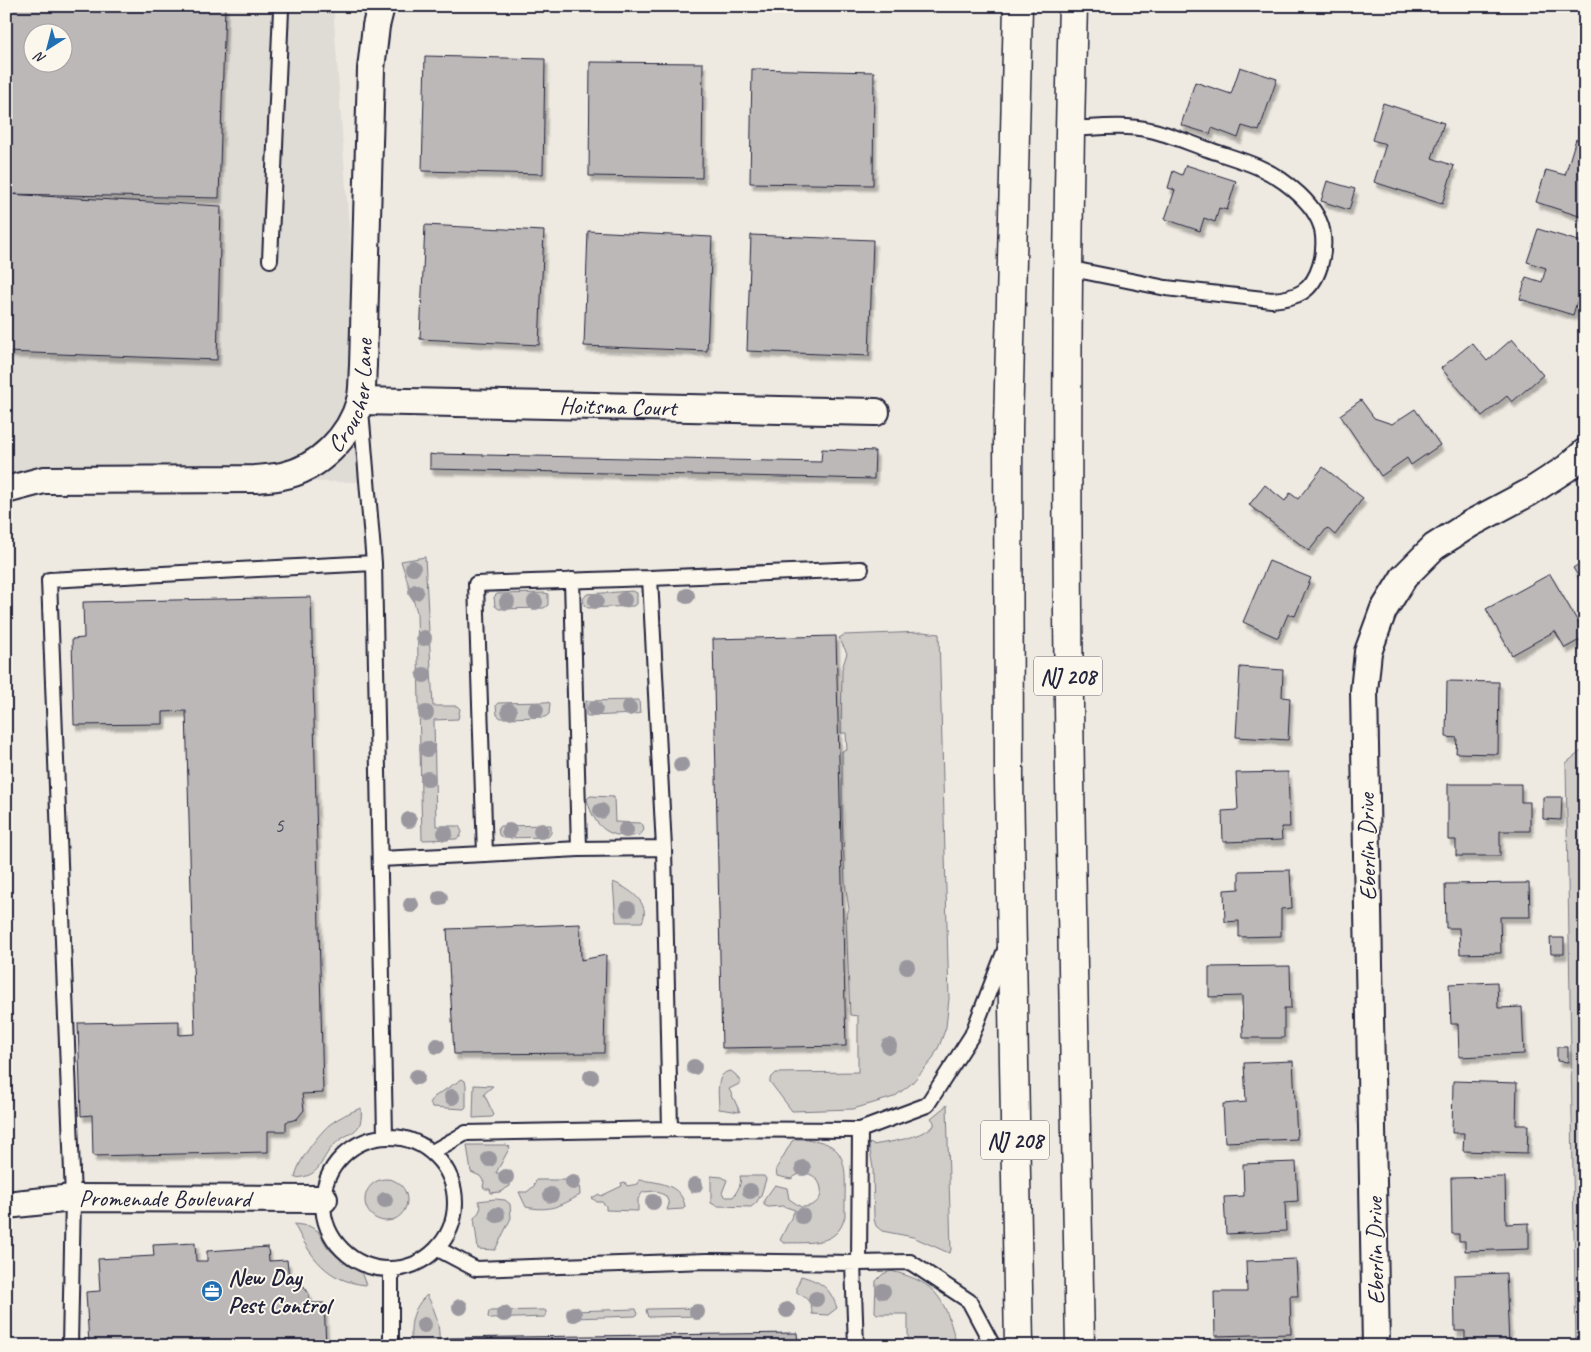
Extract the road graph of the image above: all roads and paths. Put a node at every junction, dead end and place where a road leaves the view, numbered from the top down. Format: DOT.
graph roads {
  1 [pos="280,6"];
  2 [pos="381,6"];
  3 [pos="1018,6"];
  4 [pos="1073,6"];
  5 [pos="1070,129"];
  6 [pos="270,260"];
  7 [pos="1067,268"];
  8 [pos="360,401"];
  9 [pos="876,412"];
  10 [pos="1585,452"];
  11 [pos="6,490"];
  12 [pos="374,563"];
  13 [pos="861,569"];
  14 [pos="650,578"];
  15 [pos="572,580"];
  16 [pos="664,848"];
  17 [pos="579,849"];
  18 [pos="485,854"];
  19 [pos="380,859"];
  20 [pos="1012,934"];
  21 [pos="670,1129"];
  22 [pos="860,1130"];
  23 [pos="385,1136"];
  24 [pos="432,1152"];
  25 [pos="73,1198"];
  26 [pos="324,1199"];
  27 [pos="6,1205"];
  28 [pos="438,1249"];
  29 [pos="856,1263"];
  30 [pos="391,1269"];
  31 [pos="70,1346"];
  32 [pos="391,1346"];
  33 [pos="856,1346"];
  34 [pos="993,1346"];
  35 [pos="1019,1346"];
  36 [pos="1080,1346"];
  37 [pos="1376,1346"];
  1 -- 6 [label="lane"];
  2 -- 8 [label="street, Croucher Lane"];
  3 -- 20 [label="highway, NJ 208"];
  4 -- 5 [label="highway, NJ 208"];
  5 -- 7 [label="highway, NJ 208"];
  5 -- 7 [label="lane"];
  7 -- 36 [label="highway, NJ 208"];
  8 -- 9 [label="street, Hoitsma Court"];
  8 -- 11 [label="street, Croucher Lane"];
  8 -- 12 [label="lane"];
  10 -- 37 [label="street, Eberlin Drive"];
  12 -- 19 [label="lane"];
  12 -- 25 [label="lane"];
  13 -- 14 [label="lane"];
  14 -- 15 [label="lane"];
  14 -- 16 [label="lane"];
  15 -- 17 [label="lane"];
  15 -- 18 [label="lane"];
  16 -- 17 [label="lane"];
  16 -- 21 [label="lane"];
  17 -- 18 [label="lane"];
  18 -- 19 [label="lane"];
  19 -- 23 [label="lane"];
  20 -- 22 [label="lane"];
  20 -- 35 [label="highway, NJ 208"];
  21 -- 22 [label="lane"];
  21 -- 24 [label="lane"];
  22 -- 29 [label="lane"];
  23 -- 24 [label="lane"];
  23 -- 26 [label="lane"];
  24 -- 28 [label="lane"];
  25 -- 26 [label="street, Promenade Boulevard"];
  25 -- 27 [label="street, Promenade Boulevard"];
  25 -- 31 [label="lane"];
  26 -- 30 [label="lane"];
  28 -- 29 [label="lane"];
  28 -- 30 [label="lane"];
  29 -- 33 [label="lane"];
  29 -- 34 [label="lane"];
  30 -- 32 [label="lane"];
}
